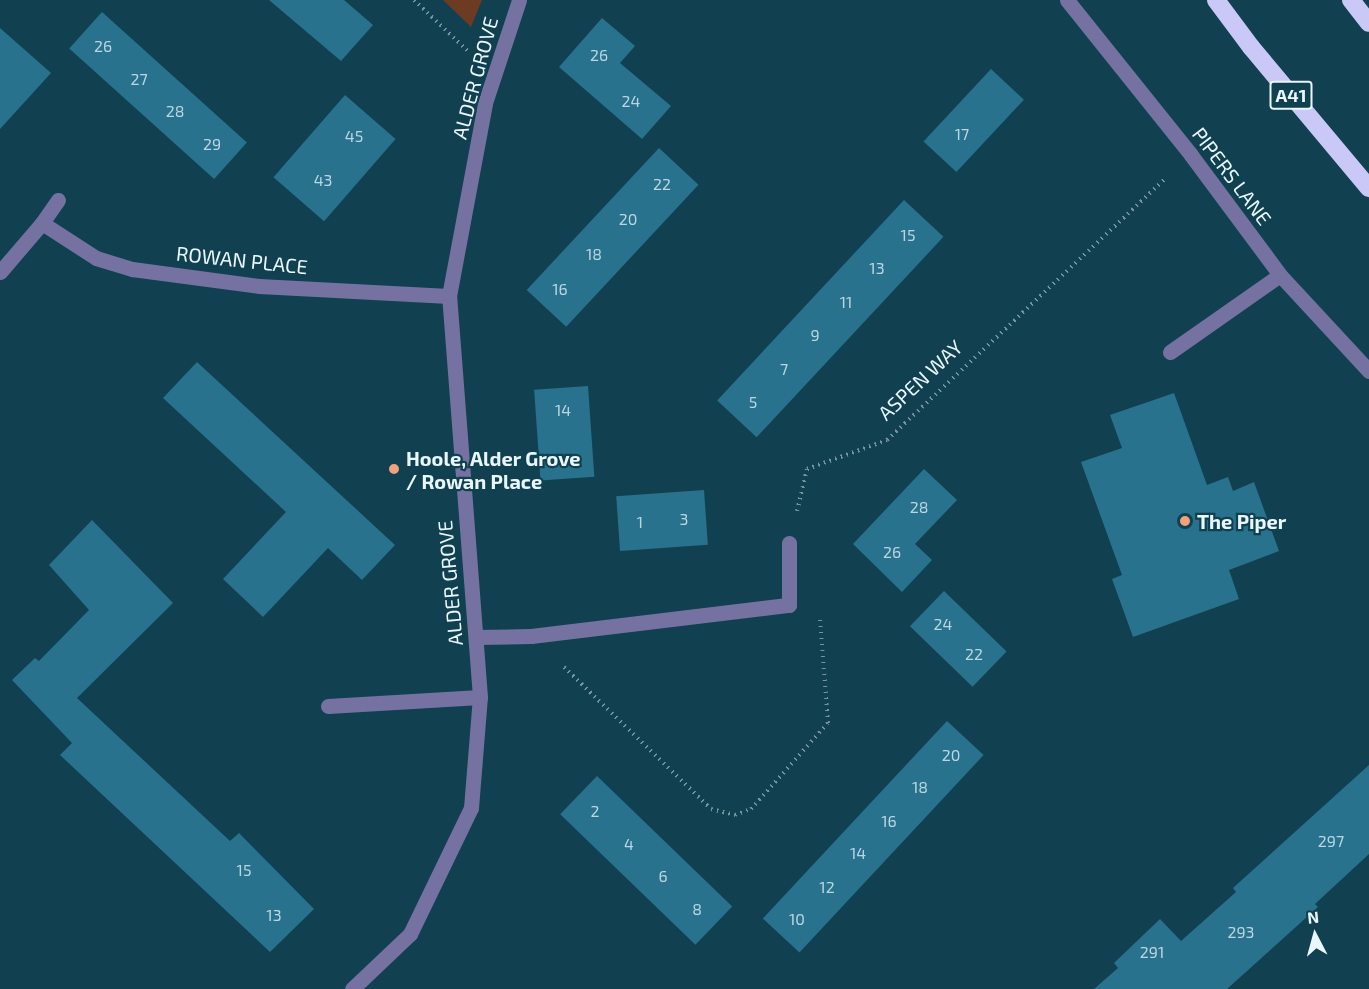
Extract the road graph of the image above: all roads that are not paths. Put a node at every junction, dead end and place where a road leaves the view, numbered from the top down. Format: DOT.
graph roads {
  1 [pos="519,0"];
  2 [pos="1067,0"];
  3 [pos="1216,0"];
  4 [pos="1351,0"];
  5 [pos="1369,23"];
  6 [pos="1369,188"];
  7 [pos="58,200"];
  8 [pos="42,223"];
  9 [pos="0,272"];
  10 [pos="1280,275"];
  11 [pos="449,296"];
  12 [pos="1170,352"];
  13 [pos="1369,371"];
  14 [pos="789,543"];
  15 [pos="476,637"];
  16 [pos="480,697"];
  17 [pos="328,706"];
  18 [pos="352,989"];
  1 -- 11 [label="street, ALDER GROVE"];
  2 -- 10 [label="street, PIPERS LANE"];
  3 -- 6 [label="highway, A41"];
  4 -- 5 [label="highway"];
  7 -- 8 [label="street"];
  8 -- 9 [label="street"];
  8 -- 11 [label="street, ROWAN PLACE"];
  10 -- 12 [label="street"];
  10 -- 13 [label="street, PIPERS LANE"];
  11 -- 15 [label="street, ALDER GROVE"];
  14 -- 15 [label="street"];
  15 -- 16 [label="street, ALDER GROVE"];
  16 -- 17 [label="street"];
  16 -- 18 [label="street, ALDER GROVE"];
}
